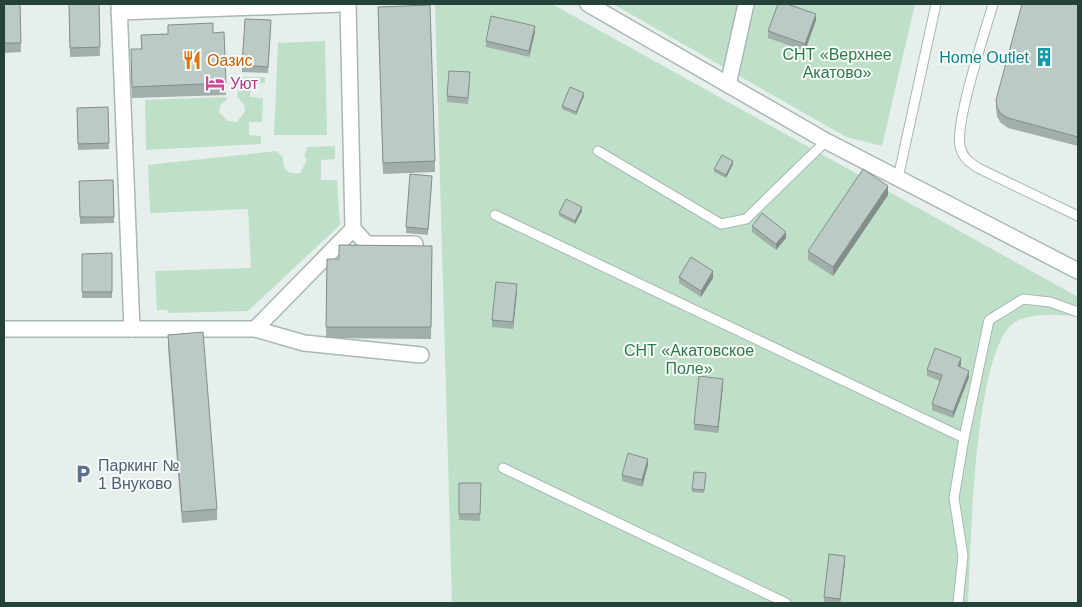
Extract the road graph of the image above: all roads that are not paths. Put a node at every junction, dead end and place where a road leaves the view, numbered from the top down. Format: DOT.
graph roads {
  1 [pos="341,4"];
  2 [pos="348,4"];
  3 [pos="588,4"];
  4 [pos="746,4"];
  5 [pos="936,4"];
  6 [pos="993,4"];
  7 [pos="119,8"];
  8 [pos="728,85"];
  9 [pos="826,141"];
  10 [pos="598,151"];
  11 [pos="898,178"];
  12 [pos="495,215"];
  13 [pos="1078,216"];
  14 [pos="354,229"];
  15 [pos="415,244"];
  16 [pos="1078,271"];
  17 [pos="1078,312"];
  18 [pos="4,329"];
  19 [pos="132,329"];
  20 [pos="255,329"];
  21 [pos="421,355"];
  22 [pos="964,438"];
  23 [pos="503,468"];
  24 [pos="786,603"];
  25 [pos="958,603"];
  1 -- 7 [label="street"];
  2 -- 14 [label="street"];
  3 -- 8 [label="street"];
  4 -- 8 [label="street"];
  5 -- 11 [label="lane"];
  6 -- 13 [label="lane"];
  7 -- 19 [label="street"];
  8 -- 9 [label="street"];
  9 -- 10 [label="lane"];
  9 -- 11 [label="street"];
  11 -- 16 [label="street"];
  12 -- 22 [label="lane"];
  14 -- 15 [label="street"];
  14 -- 20 [label="street"];
  17 -- 22 [label="lane"];
  18 -- 19 [label="street"];
  19 -- 20 [label="street"];
  20 -- 21 [label="street"];
  22 -- 25 [label="lane"];
  23 -- 24 [label="lane"];
}
